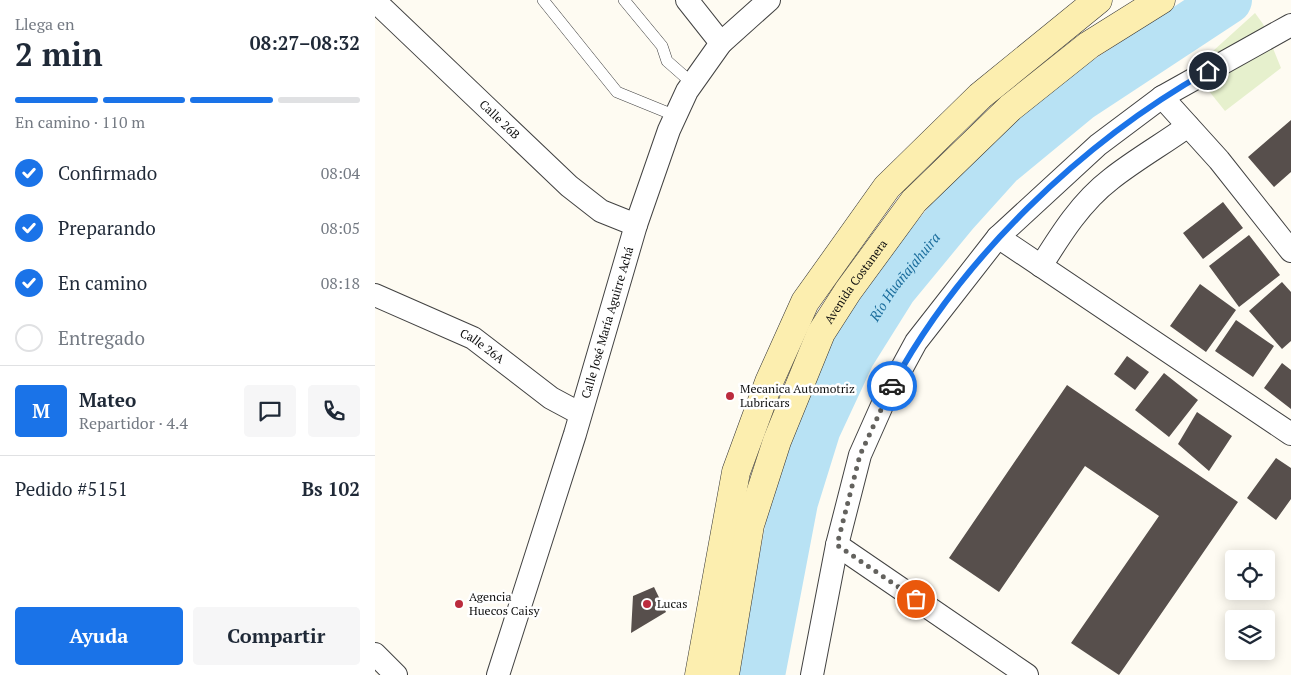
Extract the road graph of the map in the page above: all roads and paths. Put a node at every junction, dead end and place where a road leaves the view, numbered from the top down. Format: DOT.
graph roads {
  1 [pos="543,0"];
  2 [pos="624,0"];
  3 [pos="687,0"];
  4 [pos="769,0"];
  5 [pos="1099,0"];
  6 [pos="1161,0"];
  7 [pos="375,1"];
  8 [pos="1288,31"];
  9 [pos="721,43"];
  10 [pos="693,83"];
  11 [pos="1162,97"];
  12 [pos="676,116"];
  13 [pos="1188,126"];
  14 [pos="636,224"];
  15 [pos="999,237"];
  16 [pos="1291,251"];
  17 [pos="1041,266"];
  18 [pos="375,295"];
  19 [pos="579,413"];
  20 [pos="1291,434"];
  21 [pos="837,545"];
  22 [pos="375,654"];
  23 [pos="396,675"];
  24 [pos="498,675"];
  25 [pos="699,675"];
  26 [pos="725,675"];
  27 [pos="812,675"];
  28 [pos="1027,675"];
  1 -- 12 [label="lane"];
  2 -- 10 [label="lane"];
  3 -- 9 [label="street"];
  4 -- 9 [label="street, Calle José María Aguirre Achá"];
  5 -- 25 [label="main road"];
  6 -- 26 [label="main road, Avenida Costanera"];
  7 -- 14 [label="street, Calle 26B"];
  8 -- 11 [label="street"];
  9 -- 10 [label="street, Calle José María Aguirre Achá"];
  10 -- 12 [label="street, Calle José María Aguirre Achá"];
  11 -- 13 [label="street"];
  11 -- 15 [label="street"];
  12 -- 14 [label="street, Calle José María Aguirre Achá"];
  13 -- 16 [label="street"];
  13 -- 17 [label="street"];
  14 -- 19 [label="street, Calle José María Aguirre Achá"];
  15 -- 17 [label="street"];
  15 -- 21 [label="street"];
  17 -- 20 [label="street"];
  18 -- 19 [label="street, Calle 26A"];
  19 -- 24 [label="street, Calle José María Aguirre Achá"];
  21 -- 27 [label="street"];
  21 -- 28 [label="street"];
  22 -- 23 [label="street"];
}
